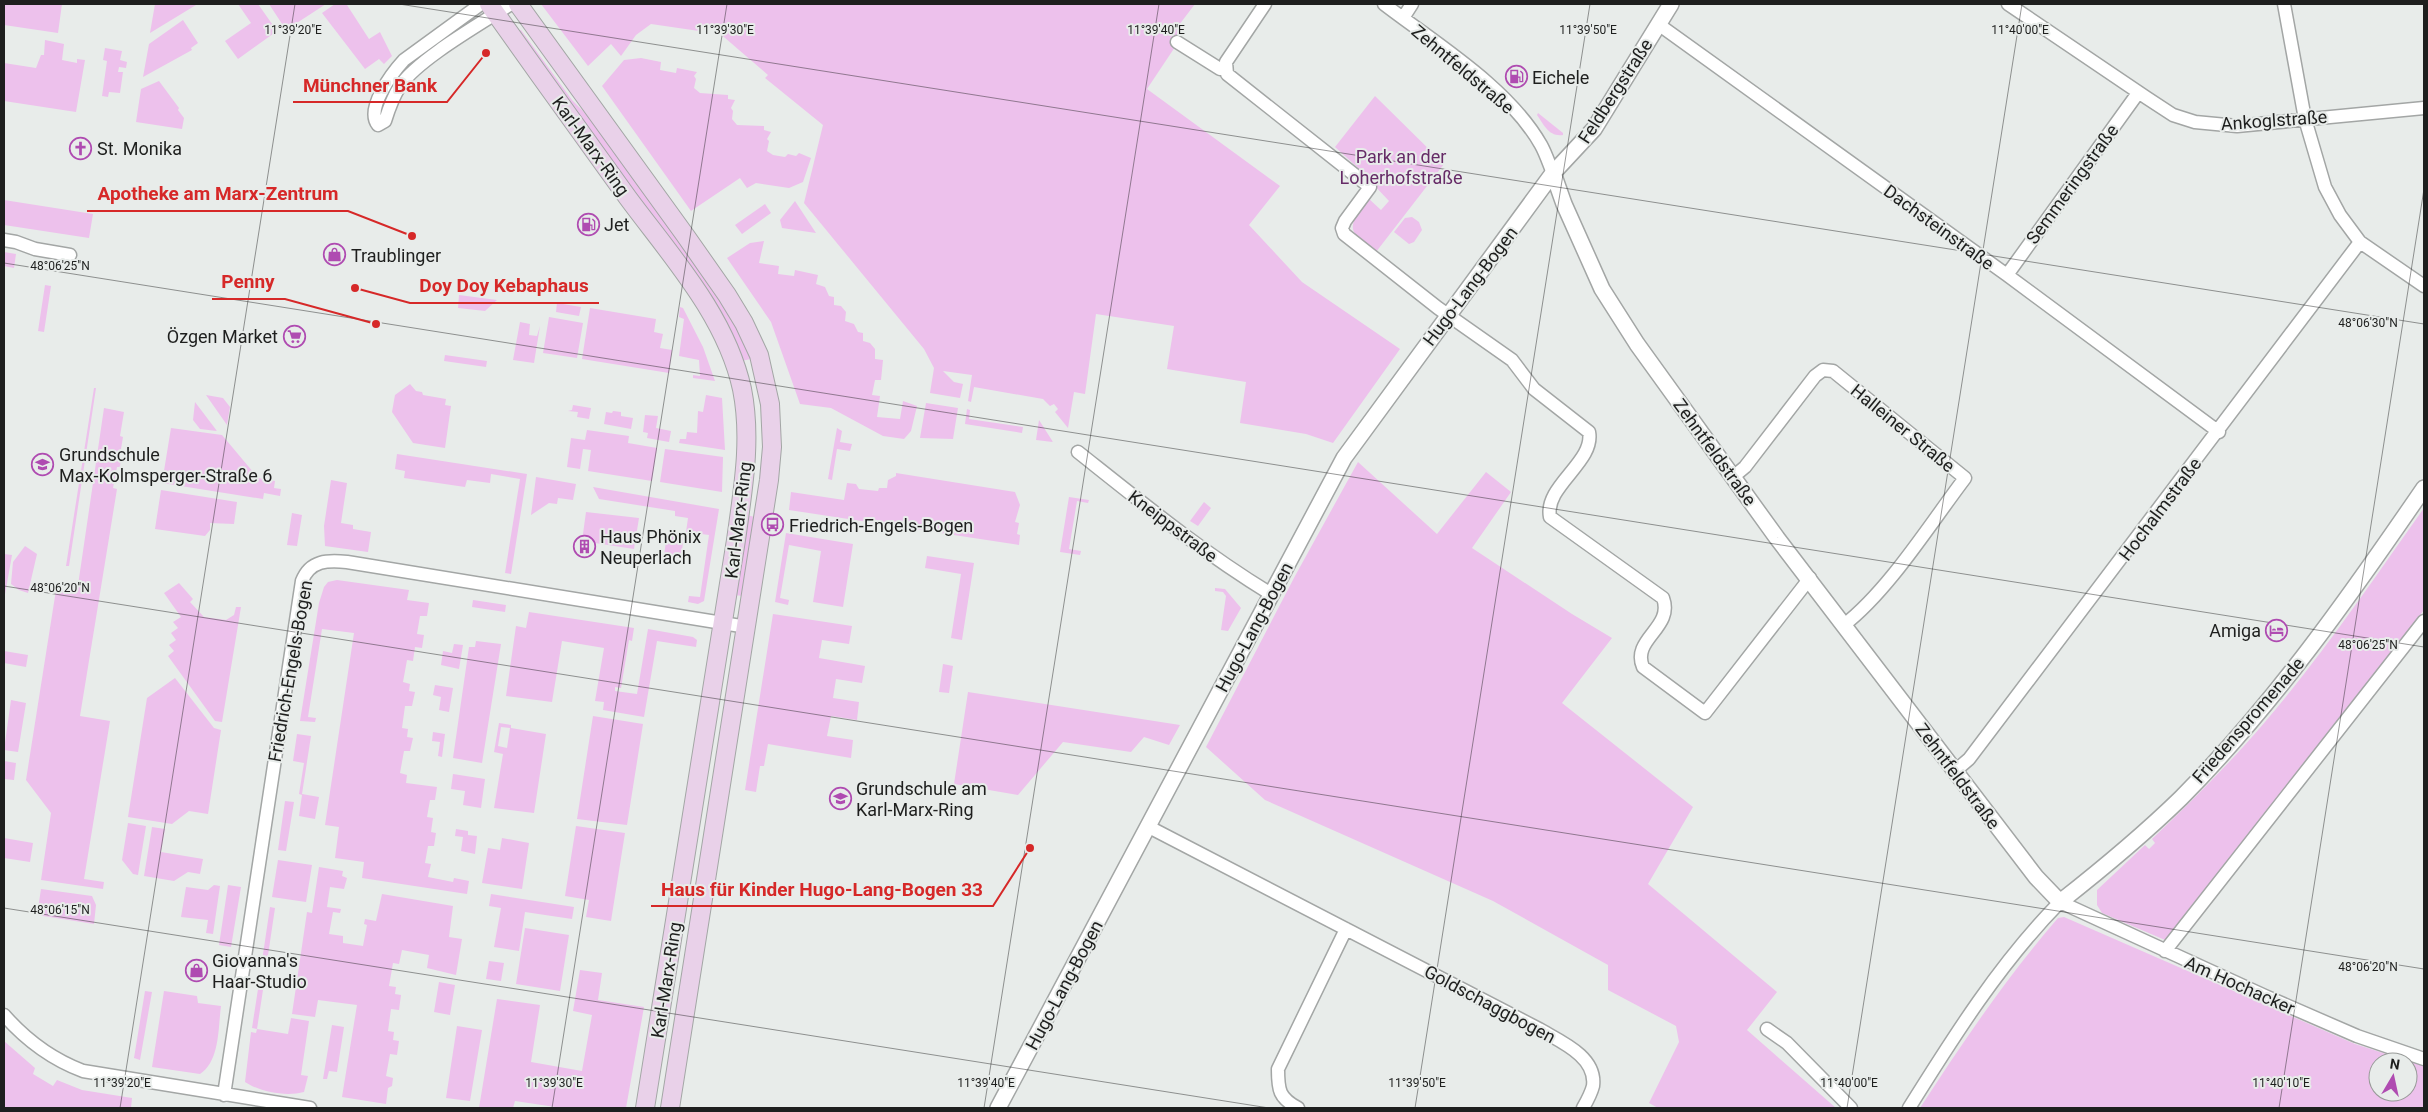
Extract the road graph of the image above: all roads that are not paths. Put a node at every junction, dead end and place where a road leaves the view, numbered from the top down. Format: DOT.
graph roads {
  1 [pos="481,4"];
  2 [pos="511,4"];
  3 [pos="518,4"];
  4 [pos="1265,4"];
  5 [pos="1384,4"];
  6 [pos="1412,4"];
  7 [pos="1671,4"];
  8 [pos="2008,4"];
  9 [pos="2284,4"];
  10 [pos="492,9"];
  11 [pos="1403,18"];
  12 [pos="1658,24"];
  13 [pos="1177,42"];
  14 [pos="1226,68"];
  15 [pos="2138,93"];
  16 [pos="2424,108"];
  17 [pos="2305,119"];
  18 [pos="1553,173"];
  19 [pos="4,240"];
  20 [pos="2360,242"];
  21 [pos="70,255"];
  22 [pos="2007,275"];
  23 [pos="2424,286"];
  24 [pos="1449,316"];
  25 [pos="2219,432"];
  26 [pos="1078,452"];
  27 [pos="1733,477"];
  28 [pos="2424,488"];
  29 [pos="1810,578"];
  30 [pos="1271,594"];
  31 [pos="2424,621"];
  32 [pos="724,623"];
  33 [pos="1844,625"];
  34 [pos="747,627"];
  35 [pos="1955,771"];
  36 [pos="1147,826"];
  37 [pos="2060,902"];
  38 [pos="1346,929"];
  39 [pos="2164,951"];
  40 [pos="4,1015"];
  41 [pos="1767,1028"];
  42 [pos="2424,1059"];
  43 [pos="224,1095"];
  44 [pos="310,1108"];
  45 [pos="645,1108"];
  46 [pos="670,1108"];
  47 [pos="998,1108"];
  48 [pos="1298,1108"];
  49 [pos="1584,1108"];
  50 [pos="1851,1108"];
  51 [pos="1909,1108"];
  1 -- 10 [label="street"];
  2 -- 10 [label="street"];
  3 -- 34 [label="main road, Karl-Marx-Ring"];
  4 -- 14 [label="street"];
  5 -- 11 [label="street, Zehntfeldstraße"];
  6 -- 11 [label="street"];
  7 -- 12 [label="street, Feldbergstraße"];
  8 -- 15 [label="street, Ankoglstraße"];
  9 -- 17 [label="street"];
  10 -- 32 [label="main road, Karl-Marx-Ring"];
  11 -- 18 [label="street, Zehntfeldstraße"];
  12 -- 18 [label="street, Feldbergstraße"];
  12 -- 22 [label="street, Dachsteinstraße"];
  13 -- 14 [label="street"];
  14 -- 24 [label="street"];
  15 -- 17 [label="street, Ankoglstraße"];
  15 -- 22 [label="street, Semmeringstraße"];
  16 -- 17 [label="street, Ankoglstraße"];
  17 -- 20 [label="street"];
  18 -- 24 [label="street, Hugo-Lang-Bogen"];
  18 -- 27 [label="street, Zehntfeldstraße"];
  19 -- 21 [label="street"];
  20 -- 23 [label="street"];
  20 -- 25 [label="street, Hochalmstraße"];
  22 -- 25 [label="street, Dachsteinstraße"];
  24 -- 29 [label="street"];
  24 -- 30 [label="street, Hugo-Lang-Bogen"];
  25 -- 35 [label="street, Hochalmstraße"];
  26 -- 30 [label="street, Kneippstraße"];
  27 -- 29 [label="street, Zehntfeldstraße"];
  27 -- 33 [label="street, Halleiner Straße"];
  28 -- 37 [label="street, Friedenspromenade"];
  29 -- 33 [label="street, Zehntfeldstraße"];
  30 -- 36 [label="street, Hugo-Lang-Bogen"];
  31 -- 39 [label="street"];
  32 -- 34 [label="street, Friedrich-Engels-Bogen"];
  32 -- 43 [label="street, Friedrich-Engels-Bogen"];
  32 -- 45 [label="main road, Karl-Marx-Ring"];
  33 -- 35 [label="street, Zehntfeldstraße"];
  34 -- 46 [label="main road, Karl-Marx-Ring"];
  35 -- 37 [label="street, Zehntfeldstraße"];
  36 -- 38 [label="street, Goldschaggbogen"];
  36 -- 47 [label="street, Hugo-Lang-Bogen"];
  37 -- 39 [label="street, Am Hochacker"];
  37 -- 51 [label="street"];
  38 -- 48 [label="street"];
  38 -- 49 [label="street, Goldschaggbogen"];
  39 -- 42 [label="street, Am Hochacker"];
  40 -- 43 [label="street"];
  41 -- 50 [label="street"];
  43 -- 44 [label="street"];
}
